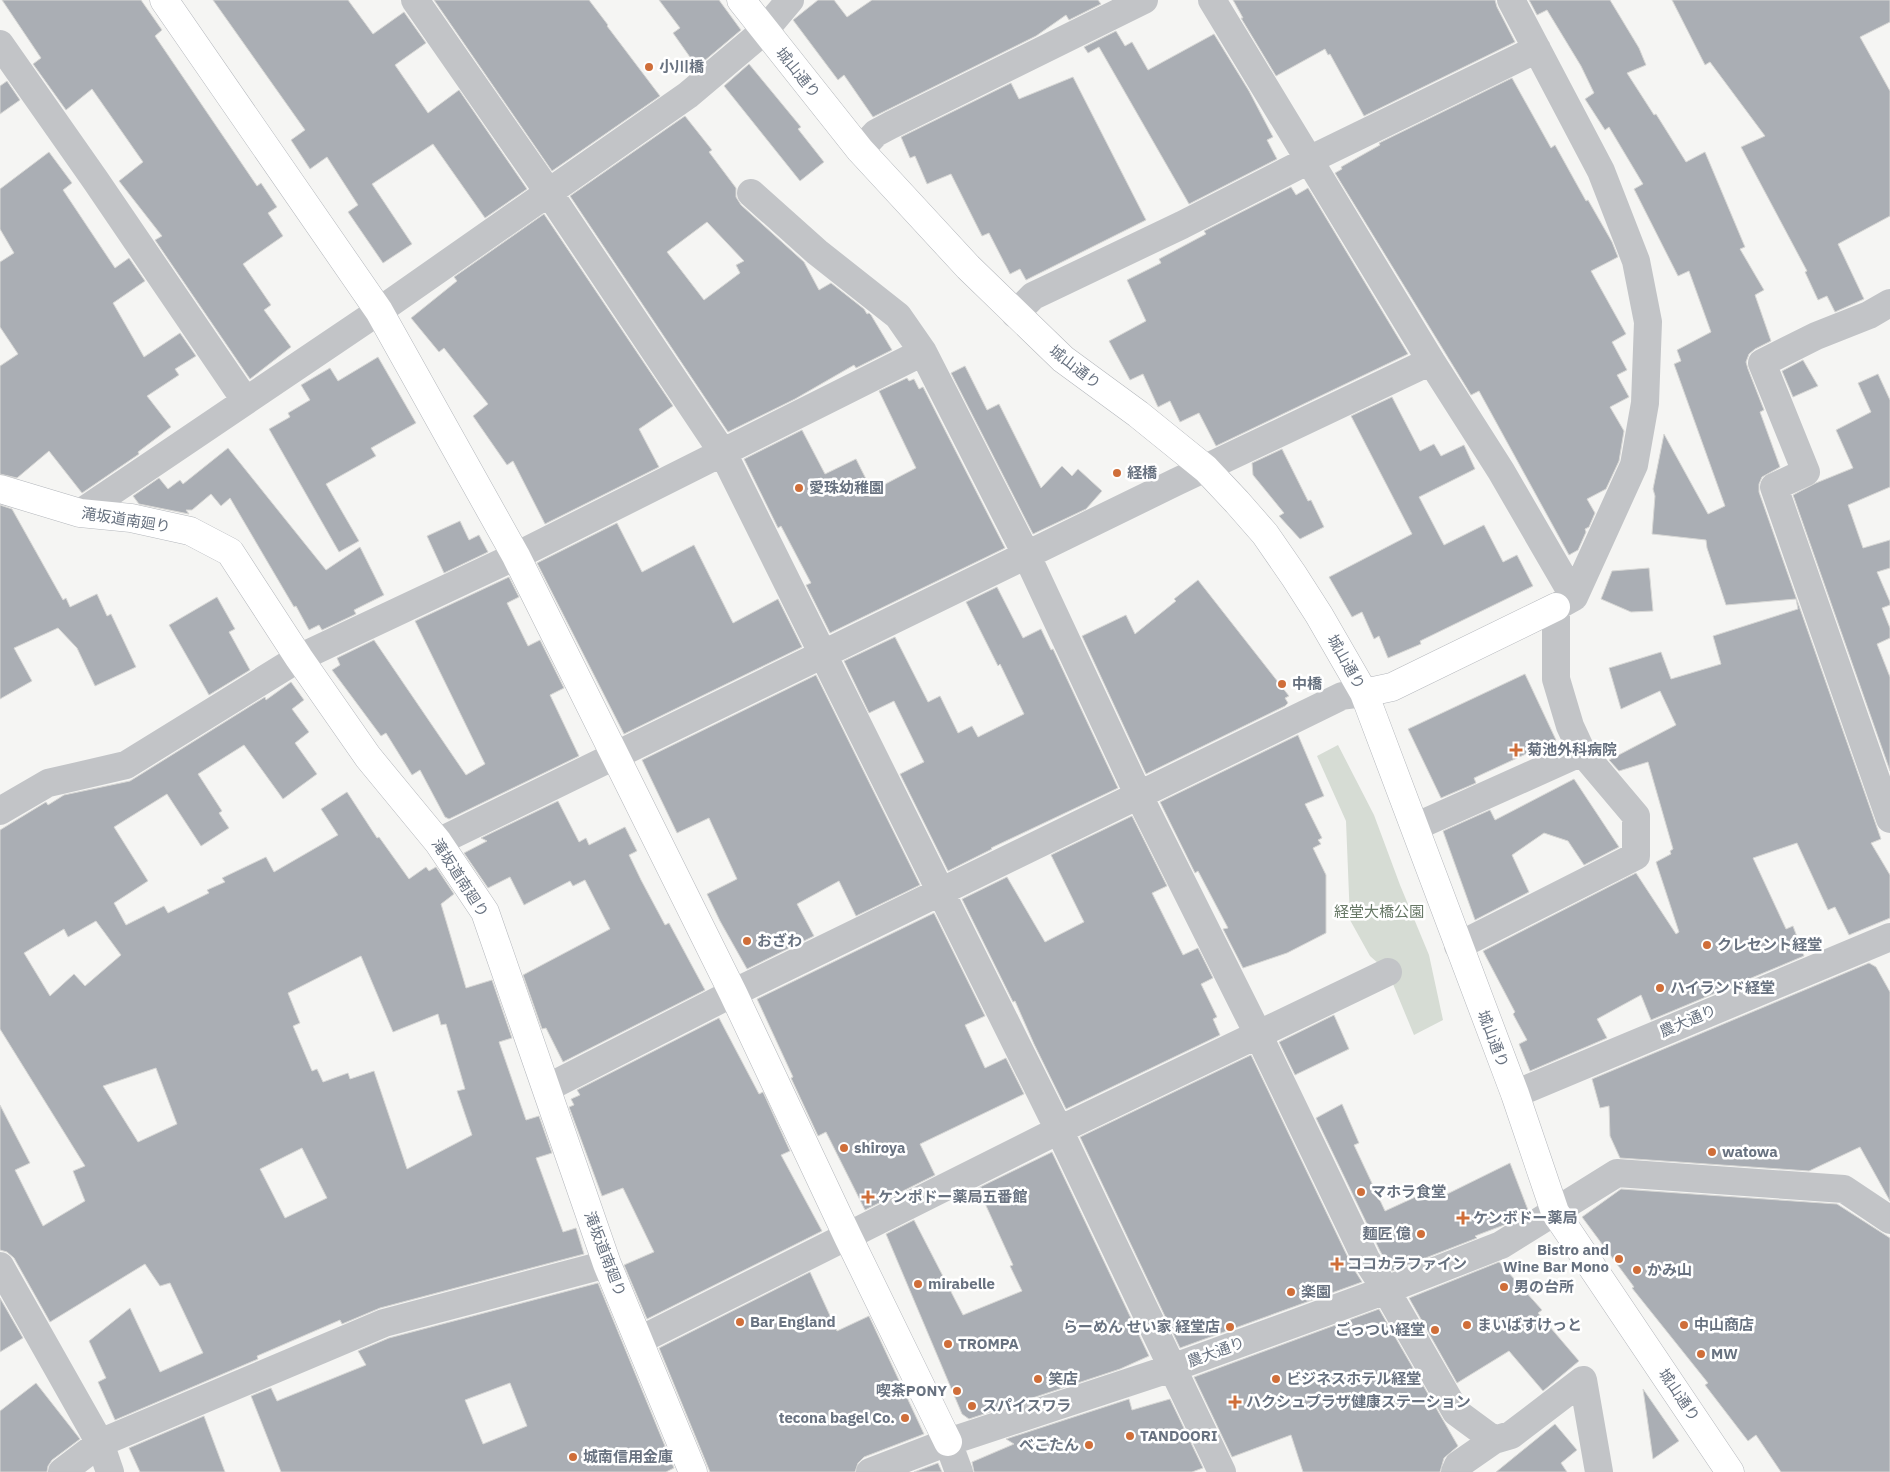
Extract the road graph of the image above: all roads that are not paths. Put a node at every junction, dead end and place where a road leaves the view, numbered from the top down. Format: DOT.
graph roads {
  1 [pos="164,0"];
  2 [pos="415,0"];
  3 [pos="741,0"];
  4 [pos="790,0"];
  5 [pos="1144,0"];
  6 [pos="1212,0"];
  7 [pos="1511,0"];
  8 [pos="764,31"];
  9 [pos="0,44"];
  10 [pos="1537,49"];
  11 [pos="860,150"];
  12 [pos="1309,160"];
  13 [pos="549,193"];
  14 [pos="751,193"];
  15 [pos="1890,303"];
  16 [pos="379,311"];
  17 [pos="1015,314"];
  18 [pos="923,352"];
  19 [pos="1430,361"];
  20 [pos="245,400"];
  21 [pos="723,453"];
  22 [pos="1206,469"];
  23 [pos="0,490"];
  24 [pos="80,514"];
  25 [pos="516,556"];
  26 [pos="1027,556"];
  27 [pos="1565,602"];
  28 [pos="824,654"];
  29 [pos="299,658"];
  30 [pos="1364,693"];
  31 [pos="1582,752"];
  32 [pos="616,756"];
  33 [pos="1139,796"];
  34 [pos="0,811"];
  35 [pos="1890,819"];
  36 [pos="1415,827"];
  37 [pos="438,842"];
  38 [pos="942,892"];
  39 [pos="1890,937"];
  40 [pos="1458,946"];
  41 [pos="1388,972"];
  42 [pos="733,993"];
  43 [pos="1258,1034"];
  44 [pos="547,1088"];
  45 [pos="1515,1094"];
  46 [pos="1059,1130"];
  47 [pos="1555,1212"];
  48 [pos="1890,1220"];
  49 [pos="848,1237"];
  50 [pos="607,1264"];
  51 [pos="0,1266"];
  52 [pos="1386,1290"];
  53 [pos="640,1340"];
  54 [pos="1172,1368"];
  55 [pos="1494,1440"];
  56 [pos="948,1442"];
  57 [pos="100,1444"];
  58 [pos="62,1472"];
  59 [pos="110,1472"];
  60 [pos="693,1472"];
  61 [pos="870,1472"];
  62 [pos="960,1472"];
  63 [pos="1222,1472"];
  64 [pos="1455,1472"];
  65 [pos="1599,1472"];
  66 [pos="1730,1472"];
  1 -- 16 [label="street"];
  2 -- 13 [label="street"];
  3 -- 8 [label="street, 城山通り"];
  4 -- 8 [label="street"];
  5 -- 11 [label="street"];
  6 -- 12 [label="street"];
  7 -- 10 [label="street"];
  8 -- 11 [label="street, 城山通り"];
  8 -- 13 [label="street"];
  9 -- 20 [label="street"];
  10 -- 12 [label="street"];
  10 -- 27 [label="street"];
  11 -- 17 [label="street, 城山通り"];
  12 -- 17 [label="street"];
  12 -- 19 [label="street"];
  13 -- 16 [label="street"];
  13 -- 21 [label="street"];
  14 -- 18 [label="street"];
  15 -- 35 [label="street"];
  16 -- 20 [label="street"];
  16 -- 25 [label="street"];
  17 -- 22 [label="street, 城山通り"];
  18 -- 21 [label="street"];
  18 -- 26 [label="street"];
  19 -- 22 [label="street"];
  19 -- 27 [label="street"];
  20 -- 24 [label="street"];
  21 -- 25 [label="street"];
  21 -- 28 [label="street"];
  22 -- 26 [label="street"];
  22 -- 30 [label="street, 城山通り"];
  23 -- 24 [label="street, 滝坂道南廻り"];
  24 -- 29 [label="street, 滝坂道南廻り"];
  25 -- 29 [label="street"];
  25 -- 32 [label="street"];
  26 -- 28 [label="street"];
  26 -- 33 [label="street"];
  27 -- 30 [label="street"];
  27 -- 31 [label="street"];
  28 -- 32 [label="street"];
  28 -- 38 [label="street"];
  29 -- 34 [label="street"];
  29 -- 37 [label="street, 滝坂道南廻り"];
  30 -- 33 [label="street"];
  30 -- 36 [label="street, 城山通り"];
  31 -- 36 [label="street"];
  31 -- 40 [label="street"];
  32 -- 37 [label="street"];
  32 -- 42 [label="street"];
  33 -- 38 [label="street"];
  33 -- 43 [label="street"];
  36 -- 40 [label="street, 城山通り"];
  37 -- 44 [label="street, 滝坂道南廻り"];
  38 -- 42 [label="street"];
  38 -- 46 [label="street"];
  39 -- 45 [label="street, 農大通り"];
  40 -- 45 [label="street, 城山通り"];
  41 -- 43 [label="street"];
  42 -- 44 [label="street"];
  42 -- 49 [label="street"];
  43 -- 46 [label="street"];
  43 -- 52 [label="street"];
  44 -- 50 [label="street, 滝坂道南廻り"];
  45 -- 47 [label="street, 城山通り"];
  46 -- 49 [label="street"];
  46 -- 54 [label="street"];
  47 -- 48 [label="street, 農大通り"];
  47 -- 52 [label="street, 農大通り"];
  47 -- 66 [label="street, 城山通り"];
  49 -- 53 [label="street"];
  49 -- 56 [label="street"];
  50 -- 53 [label="street, 滝坂道南廻り"];
  50 -- 57 [label="street"];
  51 -- 57 [label="street"];
  52 -- 54 [label="street, 農大通り"];
  52 -- 55 [label="street"];
  53 -- 60 [label="street, 滝坂道南廻り"];
  54 -- 56 [label="street, 農大通り"];
  54 -- 63 [label="street"];
  55 -- 64 [label="street"];
  55 -- 65 [label="street"];
  56 -- 61 [label="street, 農大通り"];
  56 -- 62 [label="street"];
  57 -- 58 [label="street"];
  57 -- 59 [label="street"];
}
